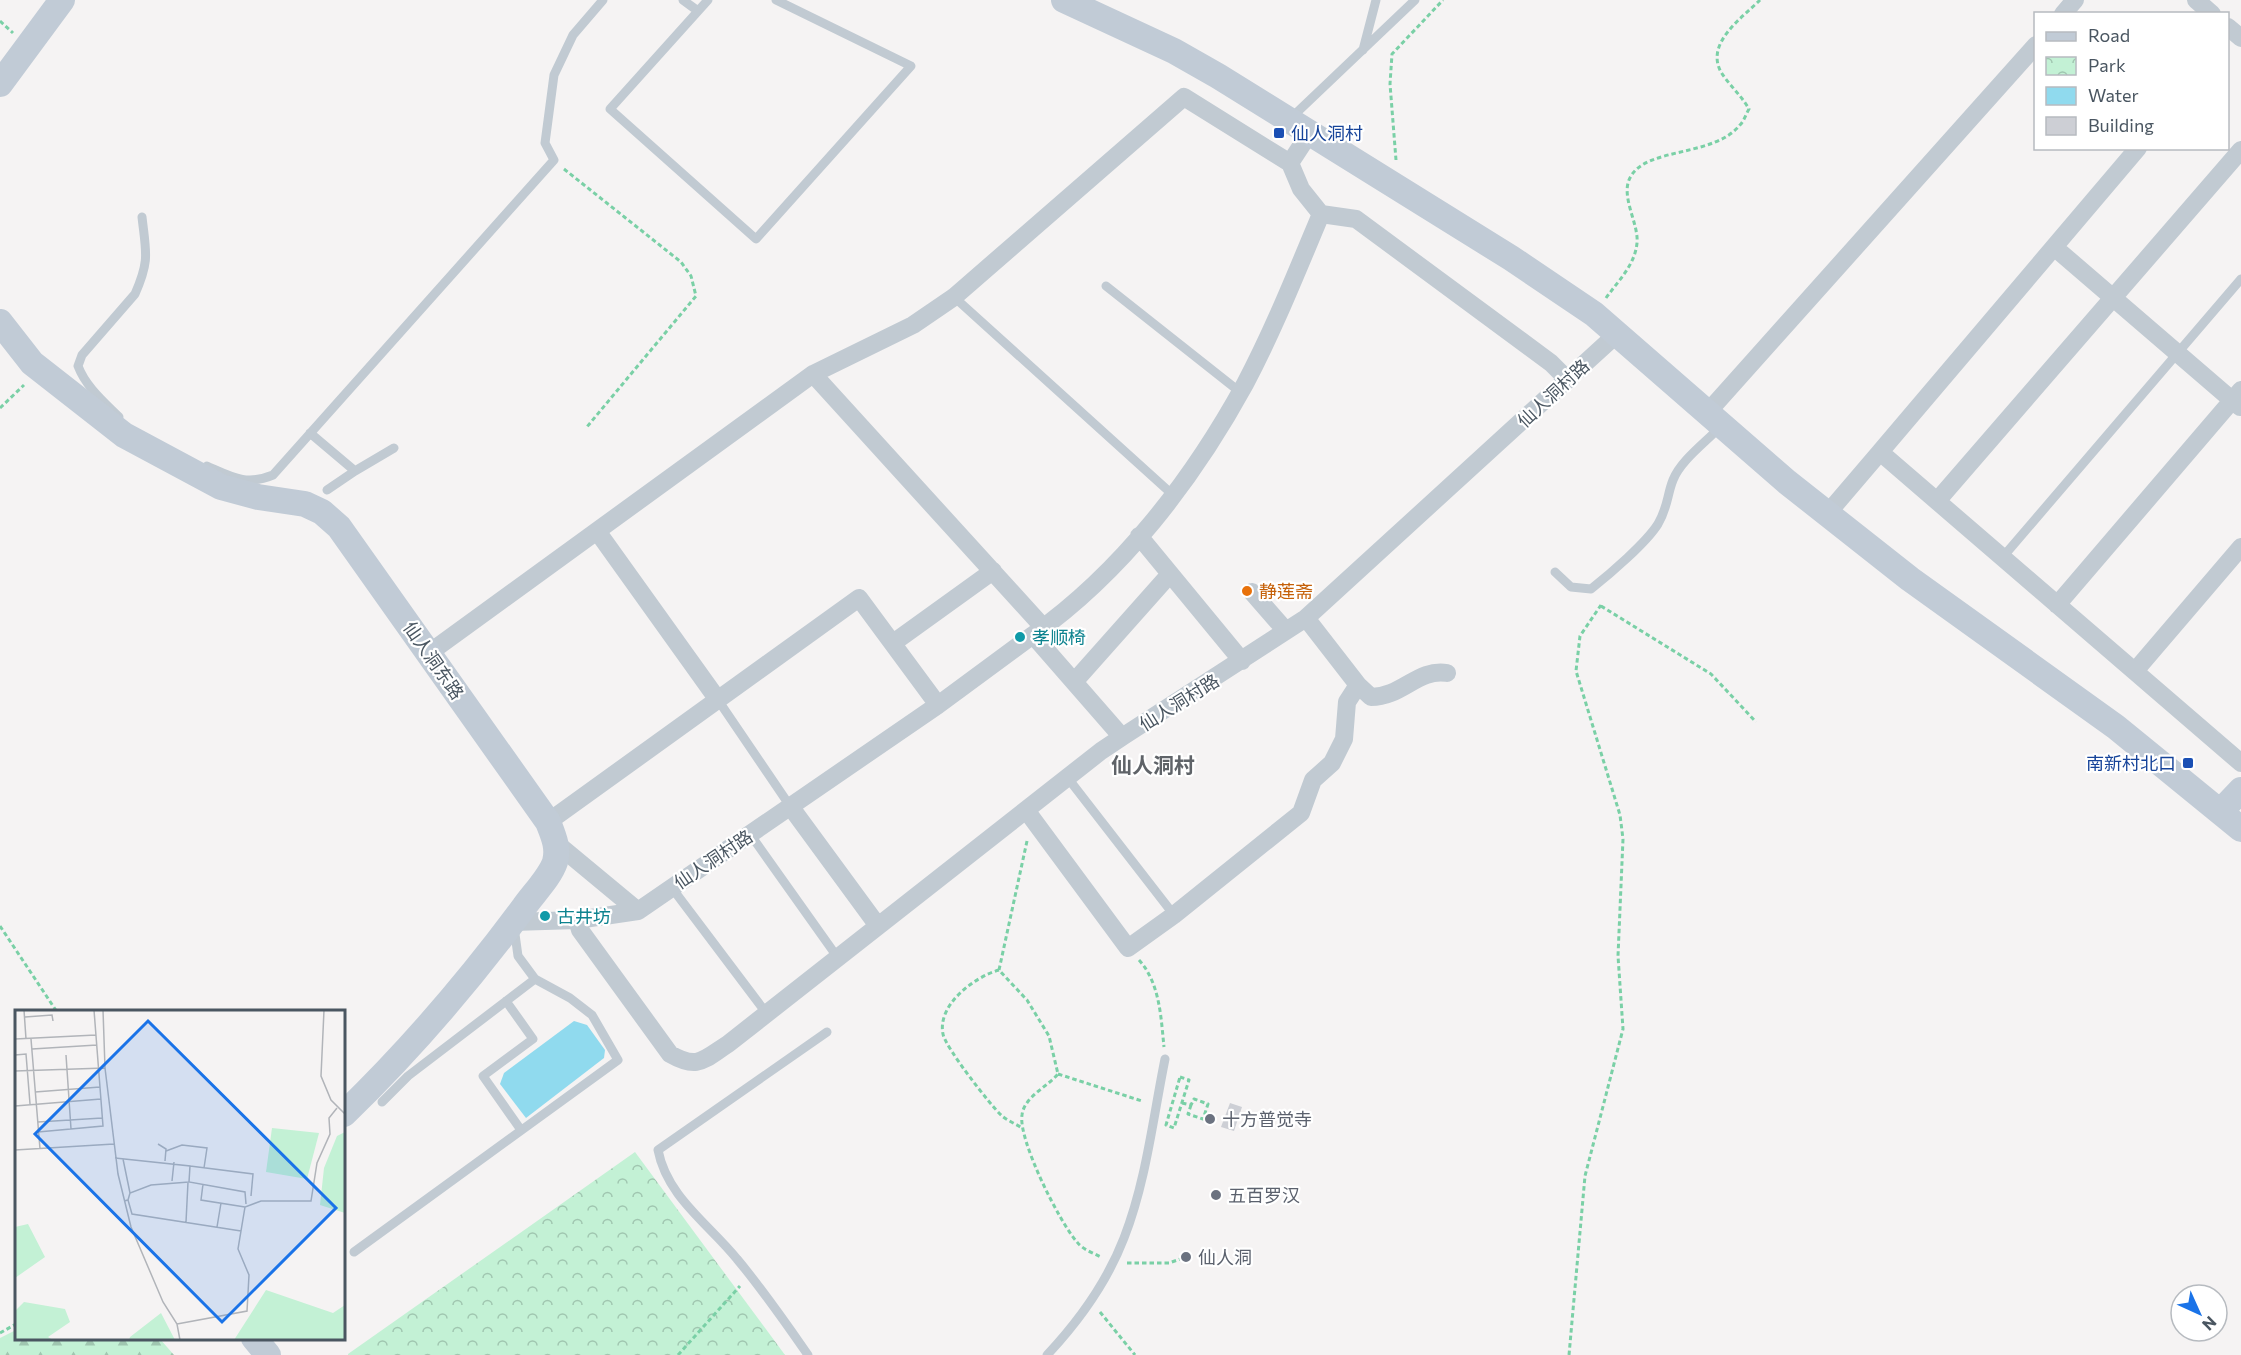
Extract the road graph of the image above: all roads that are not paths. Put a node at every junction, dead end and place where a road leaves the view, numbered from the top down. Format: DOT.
graph roads {
  1 [pos="62,0"];
  2 [pos="603,0"];
  3 [pos="683,0"];
  4 [pos="708,0"];
  5 [pos="776,0"];
  6 [pos="1064,0"];
  7 [pos="1376,0"];
  8 [pos="1415,0"];
  9 [pos="2075,0"];
  10 [pos="2196,0"];
  11 [pos="698,11"];
  12 [pos="2065,12"];
  13 [pos="2210,12"];
  14 [pos="2034,47"];
  15 [pos="1363,50"];
  16 [pos="0,84"];
  17 [pos="1298,127"];
  18 [pos="2136,150"];
  19 [pos="2241,150"];
  20 [pos="1290,163"];
  21 [pos="1321,214"];
  22 [pos="142,218"];
  23 [pos="2054,247"];
  24 [pos="2241,279"];
  25 [pos="1106,286"];
  26 [pos="954,297"];
  27 [pos="2113,298"];
  28 [pos="0,322"];
  29 [pos="1618,333"];
  30 [pos="2177,353"];
  31 [pos="813,374"];
  32 [pos="1568,380"];
  33 [pos="1240,392"];
  34 [pos="2238,399"];
  35 [pos="1714,419"];
  36 [pos="128,423"];
  37 [pos="310,433"];
  38 [pos="157,441"];
  39 [pos="394,448"];
  40 [pos="1880,452"];
  41 [pos="186,456"];
  42 [pos="196,461"];
  43 [pos="355,471"];
  44 [pos="327,490"];
  45 [pos="1173,495"];
  46 [pos="1937,501"];
  47 [pos="1827,514"];
  48 [pos="597,531"];
  49 [pos="1139,536"];
  50 [pos="2241,547"];
  51 [pos="2002,558"];
  52 [pos="993,571"];
  53 [pos="1555,572"];
  54 [pos="1170,574"];
  55 [pos="1252,592"];
  56 [pos="2057,604"];
  57 [pos="1306,618"];
  58 [pos="1039,631"];
  59 [pos="1286,631"];
  60 [pos="893,643"];
  61 [pos="429,653"];
  62 [pos="1242,661"];
  63 [pos="2135,672"];
  64 [pos="1447,673"];
  65 [pos="1074,682"];
  66 [pos="1358,685"];
  67 [pos="717,700"];
  68 [pos="938,705"];
  69 [pos="1122,737"];
  70 [pos="2241,763"];
  71 [pos="1067,777"];
  72 [pos="2241,790"];
  73 [pos="790,806"];
  74 [pos="2221,811"];
  75 [pos="1030,816"];
  76 [pos="2241,829"];
  77 [pos="552,833"];
  78 [pos="750,834"];
  79 [pos="672,888"];
  80 [pos="638,911"];
  81 [pos="1174,915"];
  82 [pos="577,920"];
  83 [pos="513,922"];
  84 [pos="878,926"];
  85 [pos="838,958"];
  86 [pos="535,980"];
  87 [pos="506,1001"];
  88 [pos="766,1014"];
  89 [pos="827,1032"];
  90 [pos="1165,1059"];
  91 [pos="382,1102"];
  92 [pos="345,1113"];
  93 [pos="521,1130"];
  94 [pos="354,1252"];
  95 [pos="256,1340"];
  96 [pos="268,1355"];
  97 [pos="808,1355"];
  98 [pos="1047,1355"];
  1 -- 16 [label="street"];
  2 -- 37 [label="lane"];
  3 -- 11 [label="lane"];
  4 -- 11 [label="lane"];
  5 -- 11 [label="lane"];
  6 -- 17 [label="street"];
  7 -- 15 [label="lane"];
  8 -- 15 [label="lane"];
  9 -- 12 [label="street"];
  10 -- 13 [label="street"];
  14 -- 35 [label="street"];
  15 -- 17 [label="lane"];
  17 -- 20 [label="street"];
  17 -- 29 [label="street"];
  18 -- 23 [label="street"];
  19 -- 27 [label="street"];
  20 -- 21 [label="street"];
  20 -- 26 [label="street"];
  21 -- 32 [label="street"];
  21 -- 33 [label="street"];
  22 -- 36 [label="lane"];
  23 -- 27 [label="street"];
  23 -- 40 [label="street"];
  24 -- 30 [label="lane"];
  25 -- 33 [label="lane"];
  26 -- 31 [label="street"];
  26 -- 45 [label="lane"];
  27 -- 30 [label="street"];
  27 -- 46 [label="street"];
  28 -- 61 [label="street, 仙人洞东路"];
  29 -- 32 [label="street, 仙人洞村路"];
  29 -- 35 [label="street"];
  30 -- 34 [label="street"];
  30 -- 51 [label="lane"];
  31 -- 48 [label="street"];
  31 -- 52 [label="street"];
  32 -- 57 [label="street, 仙人洞村路"];
  33 -- 45 [label="street"];
  34 -- 56 [label="street"];
  35 -- 47 [label="street"];
  35 -- 53 [label="lane"];
  37 -- 42 [label="lane"];
  37 -- 43 [label="lane"];
  38 -- 41 [label="lane"];
  39 -- 43 [label="lane"];
  40 -- 46 [label="street"];
  40 -- 47 [label="street"];
  43 -- 44 [label="lane"];
  45 -- 49 [label="street"];
  46 -- 51 [label="street"];
  47 -- 74 [label="street"];
  48 -- 61 [label="street"];
  48 -- 67 [label="street"];
  49 -- 54 [label="street"];
  49 -- 58 [label="street"];
  50 -- 63 [label="street"];
  51 -- 56 [label="street"];
  52 -- 58 [label="street"];
  52 -- 60 [label="street"];
  54 -- 62 [label="street"];
  54 -- 65 [label="street"];
  55 -- 59 [label="street"];
  56 -- 63 [label="street"];
  57 -- 59 [label="street, 仙人洞村路"];
  57 -- 66 [label="street"];
  58 -- 65 [label="street, 仙人洞村路"];
  58 -- 68 [label="street, 仙人洞村路"];
  59 -- 62 [label="street, 仙人洞村路"];
  60 -- 67 [label="street"];
  60 -- 68 [label="street"];
  61 -- 77 [label="street, 仙人洞东路"];
  62 -- 69 [label="street, 仙人洞村路"];
  63 -- 70 [label="street"];
  64 -- 66 [label="street"];
  65 -- 69 [label="street, 仙人洞村路"];
  66 -- 81 [label="street"];
  67 -- 73 [label="lane"];
  67 -- 77 [label="street"];
  68 -- 73 [label="street, 仙人洞村路"];
  69 -- 71 [label="street"];
  71 -- 75 [label="street"];
  71 -- 81 [label="lane"];
  72 -- 74 [label="street"];
  73 -- 78 [label="street, 仙人洞村路"];
  73 -- 84 [label="street"];
  74 -- 76 [label="street"];
  75 -- 81 [label="street"];
  75 -- 84 [label="street"];
  77 -- 80 [label="street"];
  77 -- 83 [label="street"];
  78 -- 79 [label="street, 仙人洞村路"];
  78 -- 85 [label="lane"];
  79 -- 80 [label="street, 仙人洞村路"];
  79 -- 88 [label="lane"];
  80 -- 82 [label="street"];
  82 -- 83 [label="street"];
  82 -- 88 [label="street"];
  83 -- 86 [label="lane"];
  83 -- 92 [label="street"];
  84 -- 85 [label="street"];
  85 -- 88 [label="street"];
  86 -- 87 [label="lane"];
  86 -- 93 [label="lane"];
  87 -- 91 [label="lane"];
  87 -- 93 [label="lane"];
  89 -- 97 [label="lane"];
  90 -- 98 [label="lane"];
  93 -- 94 [label="lane"];
  95 -- 96 [label="street"];
}
